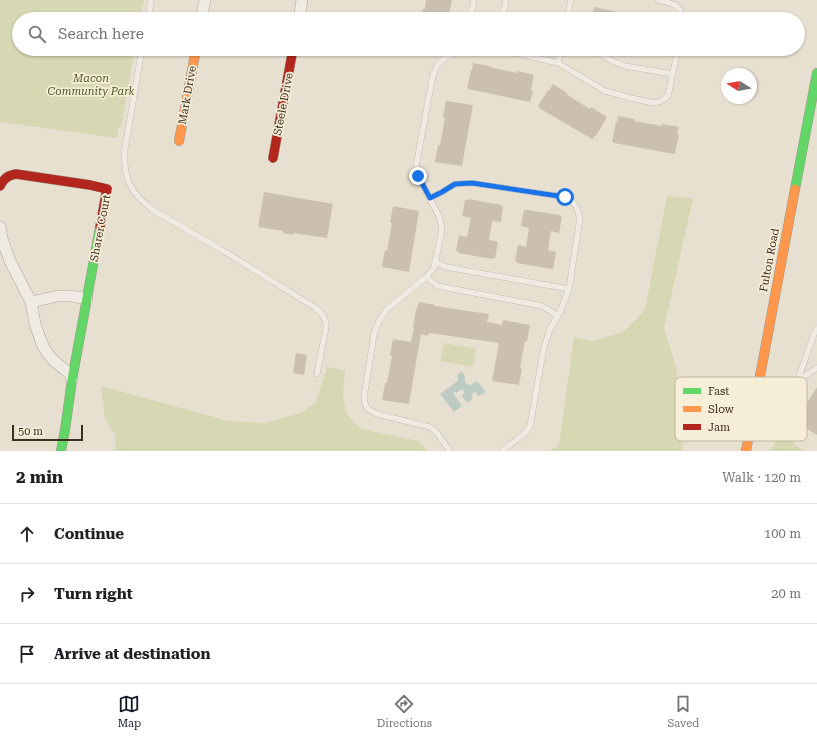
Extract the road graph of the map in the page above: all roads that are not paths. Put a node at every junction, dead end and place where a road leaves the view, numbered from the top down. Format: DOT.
graph roads {
  1 [pos="151,0"];
  2 [pos="205,0"];
  3 [pos="302,0"];
  4 [pos="474,0"];
  5 [pos="506,0"];
  6 [pos="571,0"];
  7 [pos="658,0"];
  8 [pos="149,12"];
  9 [pos="202,12"];
  10 [pos="300,12"];
  11 [pos="471,12"];
  12 [pos="503,12"];
  13 [pos="569,12"];
  14 [pos="681,12"];
  15 [pos="141,56"];
  16 [pos="195,56"];
  17 [pos="292,56"];
  18 [pos="449,56"];
  19 [pos="527,56"];
  20 [pos="560,56"];
  21 [pos="604,56"];
  22 [pos="677,56"];
  23 [pos="558,63"];
  24 [pos="817,73"];
  25 [pos="673,74"];
  26 [pos="814,100"];
  27 [pos="179,141"];
  28 [pos="273,158"];
  29 [pos="0,186"];
  30 [pos="430,198"];
  31 [pos="0,227"];
  32 [pos="435,262"];
  33 [pos="426,277"];
  34 [pos="569,289"];
  35 [pos="87,298"];
  36 [pos="31,302"];
  37 [pos="558,316"];
  38 [pos="817,328"];
  39 [pos="817,368"];
  40 [pos="317,374"];
  41 [pos="760,377"];
  42 [pos="798,377"];
  43 [pos="803,377"];
  44 [pos="72,380"];
  45 [pos="748,441"];
  46 [pos="61,451"];
  47 [pos="450,451"];
  48 [pos="502,451"];
  49 [pos="746,451"];
  1 -- 8 [label="lane"];
  2 -- 9 [label="street"];
  3 -- 10 [label="street"];
  4 -- 11 [label="lane"];
  5 -- 12 [label="lane"];
  6 -- 13 [label="lane"];
  7 -- 14 [label="lane"];
  15 -- 40 [label="lane"];
  16 -- 27 [label="street, Mark Drive"];
  17 -- 28 [label="street, Steele Drive"];
  18 -- 30 [label="lane"];
  19 -- 23 [label="lane"];
  20 -- 23 [label="lane"];
  21 -- 25 [label="lane"];
  22 -- 25 [label="lane"];
  23 -- 25 [label="lane"];
  24 -- 26 [label="street, Fulton Road"];
  26 -- 41 [label="street, Fulton Road"];
  29 -- 35 [label="street, Sharer Court"];
  30 -- 32 [label="lane"];
  30 -- 34 [label="lane"];
  31 -- 36 [label="street"];
  32 -- 33 [label="lane"];
  32 -- 34 [label="lane"];
  33 -- 37 [label="lane"];
  33 -- 47 [label="lane"];
  34 -- 37 [label="lane"];
  35 -- 36 [label="street"];
  35 -- 44 [label="street, Sharer Court"];
  36 -- 44 [label="street"];
  37 -- 48 [label="lane"];
  38 -- 42 [label="lane"];
  39 -- 43 [label="lane"];
  44 -- 46 [label="street, Sharer Court"];
  45 -- 49 [label="street, Fulton Road"];
}
